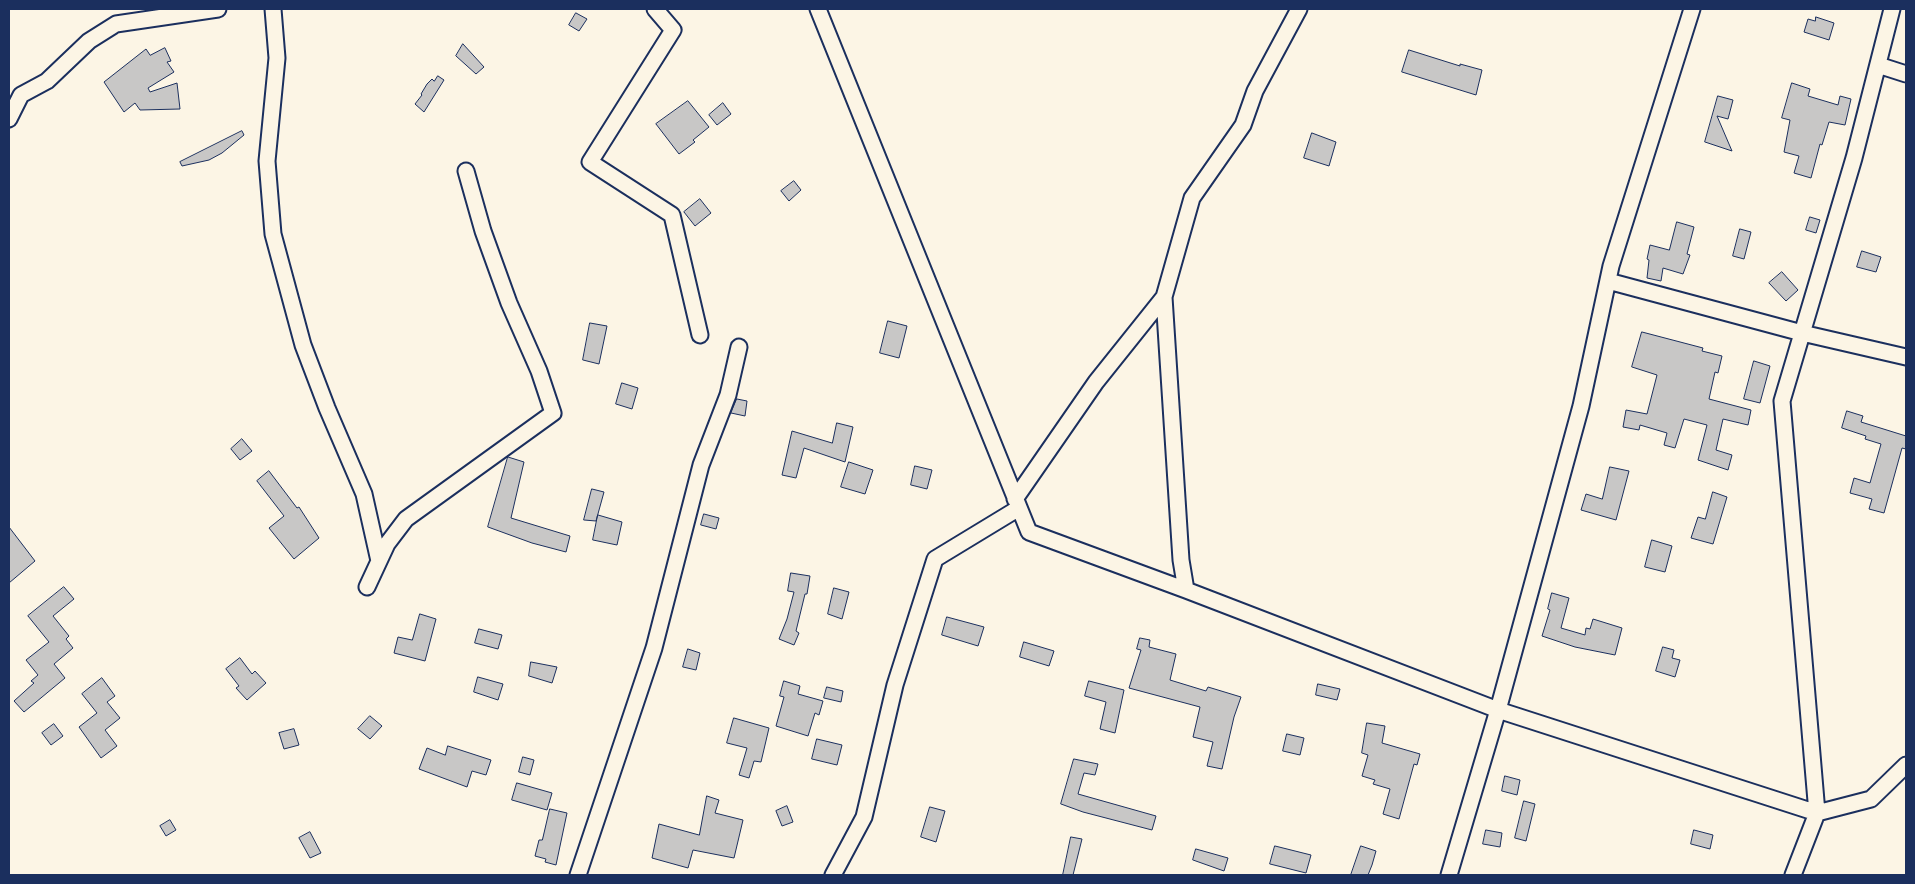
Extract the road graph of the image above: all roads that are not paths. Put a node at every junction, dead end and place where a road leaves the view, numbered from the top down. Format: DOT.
graph roads {
  1 [pos="218,9"];
  2 [pos="273,9"];
  3 [pos="655,9"];
  4 [pos="818,9"];
  5 [pos="1299,9"];
  6 [pos="1692,9"];
  7 [pos="1892,9"];
  8 [pos="1878,65"];
  9 [pos="1906,74"];
  10 [pos="9,119"];
  11 [pos="466,171"];
  12 [pos="1608,281"];
  13 [pos="1164,297"];
  14 [pos="1802,333"];
  15 [pos="700,336"];
  16 [pos="739,347"];
  17 [pos="1906,357"];
  18 [pos="1017,504"];
  19 [pos="379,561"];
  20 [pos="368,587"];
  21 [pos="1186,590"];
  22 [pos="1498,710"];
  23 [pos="1906,765"];
  24 [pos="1817,813"];
  25 [pos="578,875"];
  26 [pos="833,875"];
  27 [pos="1449,875"];
  28 [pos="1793,875"];
  1 -- 10 [label="street"];
  2 -- 19 [label="street"];
  3 -- 15 [label="street"];
  4 -- 18 [label="street"];
  5 -- 13 [label="street"];
  6 -- 12 [label="street"];
  7 -- 8 [label="street"];
  8 -- 9 [label="street"];
  8 -- 14 [label="street"];
  11 -- 19 [label="street"];
  12 -- 14 [label="street"];
  12 -- 22 [label="street"];
  13 -- 18 [label="street"];
  13 -- 21 [label="street"];
  14 -- 17 [label="street"];
  14 -- 24 [label="street"];
  16 -- 25 [label="street"];
  18 -- 21 [label="street"];
  18 -- 26 [label="street"];
  19 -- 20 [label="street"];
  21 -- 22 [label="street"];
  22 -- 24 [label="street"];
  22 -- 27 [label="street"];
  23 -- 24 [label="street"];
  24 -- 28 [label="street"];
}
